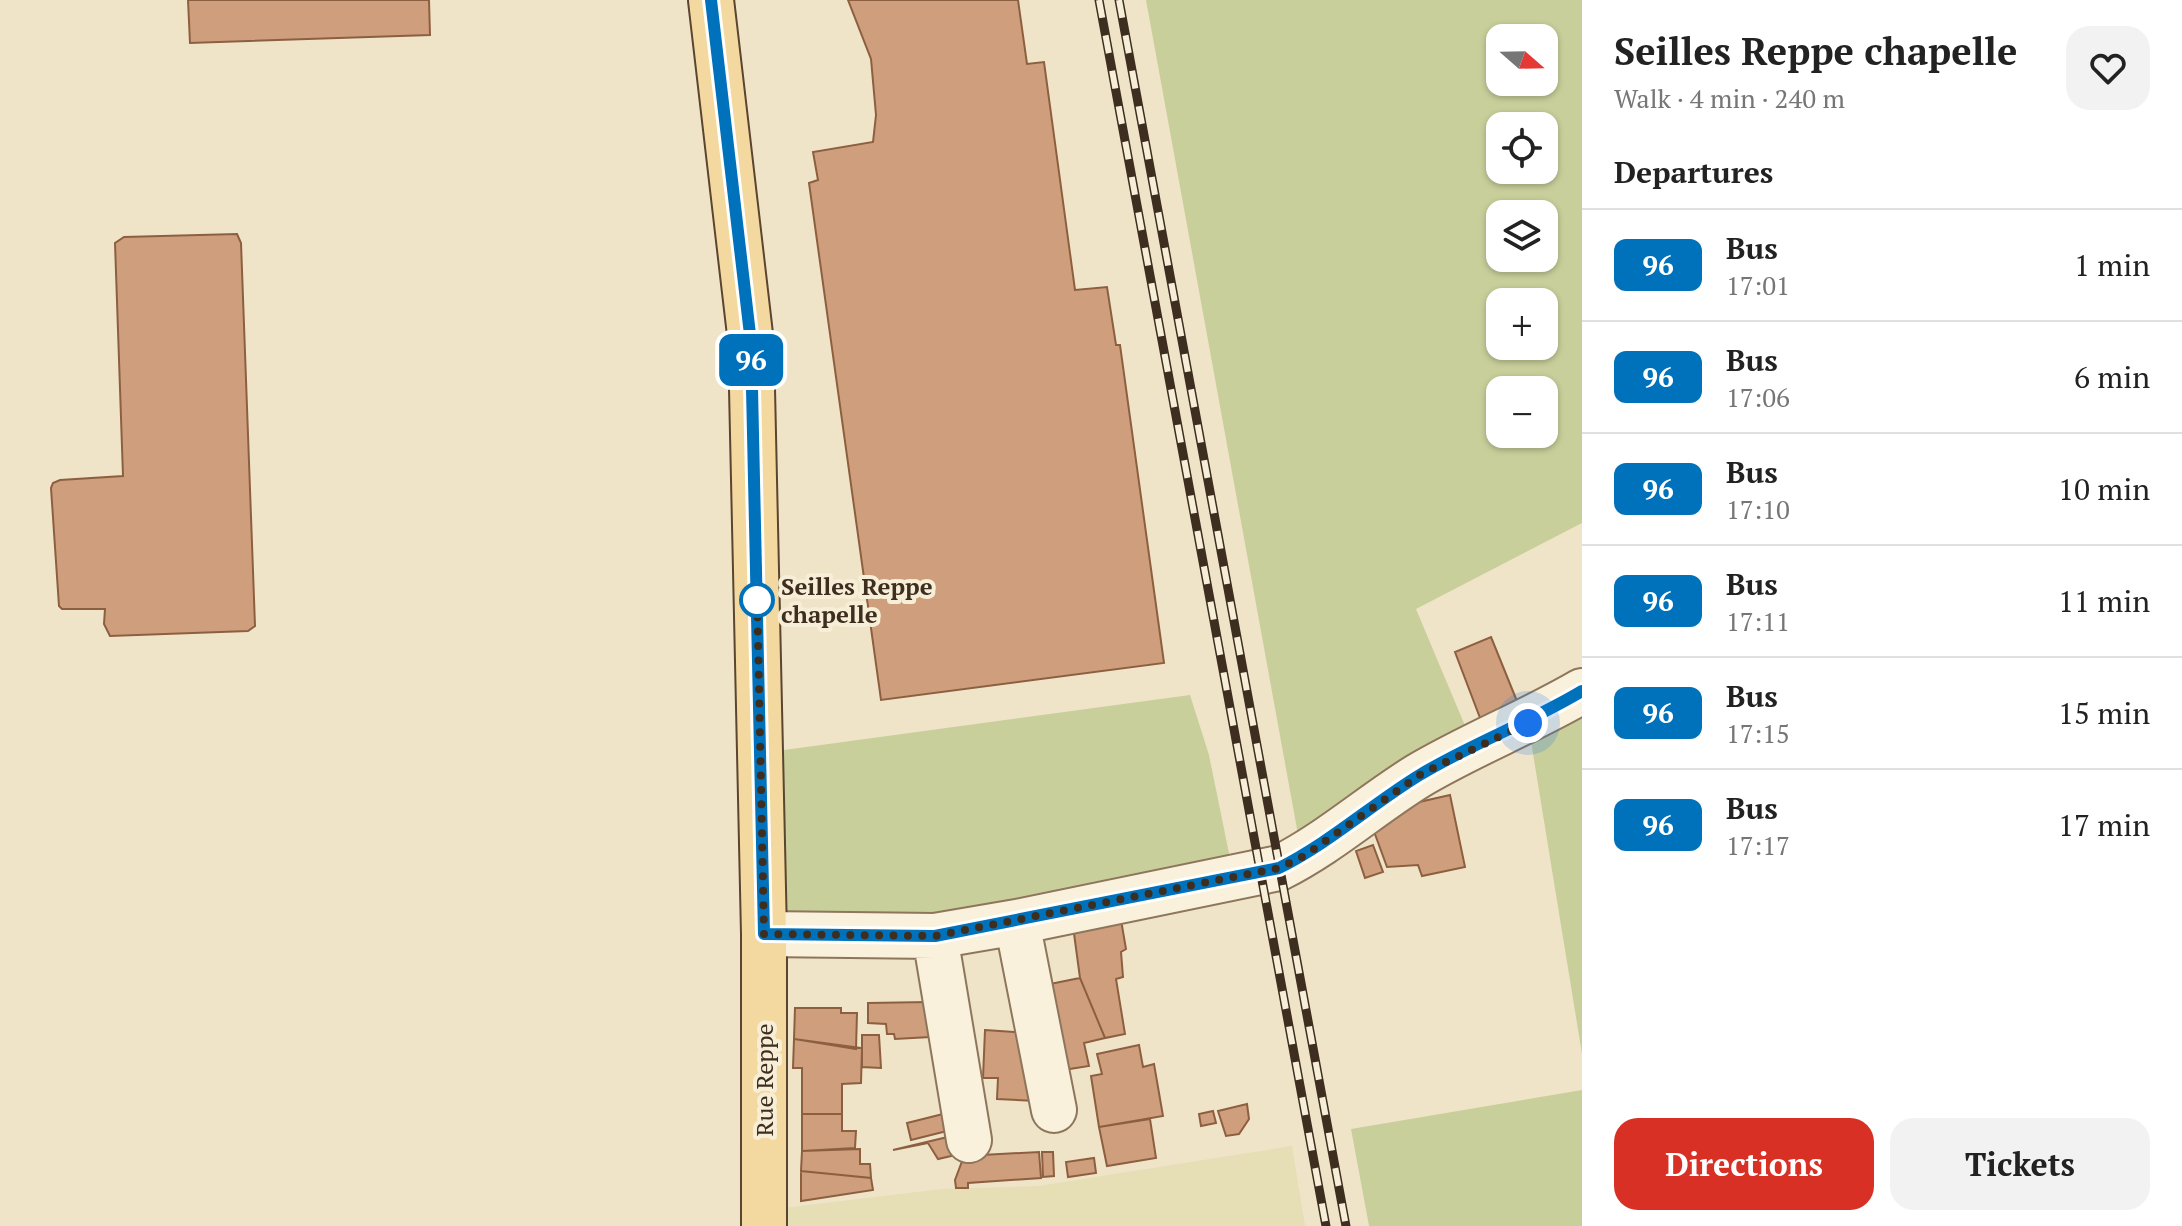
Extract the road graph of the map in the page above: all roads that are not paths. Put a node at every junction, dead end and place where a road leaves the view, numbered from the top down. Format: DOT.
graph roads {
  1 [pos="711,0"];
  2 [pos="1582,691"];
  3 [pos="1017,922"];
  4 [pos="764,934"];
  5 [pos="935,936"];
  6 [pos="1054,1110"];
  7 [pos="969,1140"];
  8 [pos="764,1226"];
  1 -- 4 [label="main road, Rue Reppe"];
  2 -- 3 [label="street"];
  3 -- 5 [label="street"];
  3 -- 6 [label="street"];
  4 -- 5 [label="street"];
  4 -- 8 [label="main road, Rue Reppe"];
  5 -- 7 [label="street"];
}
